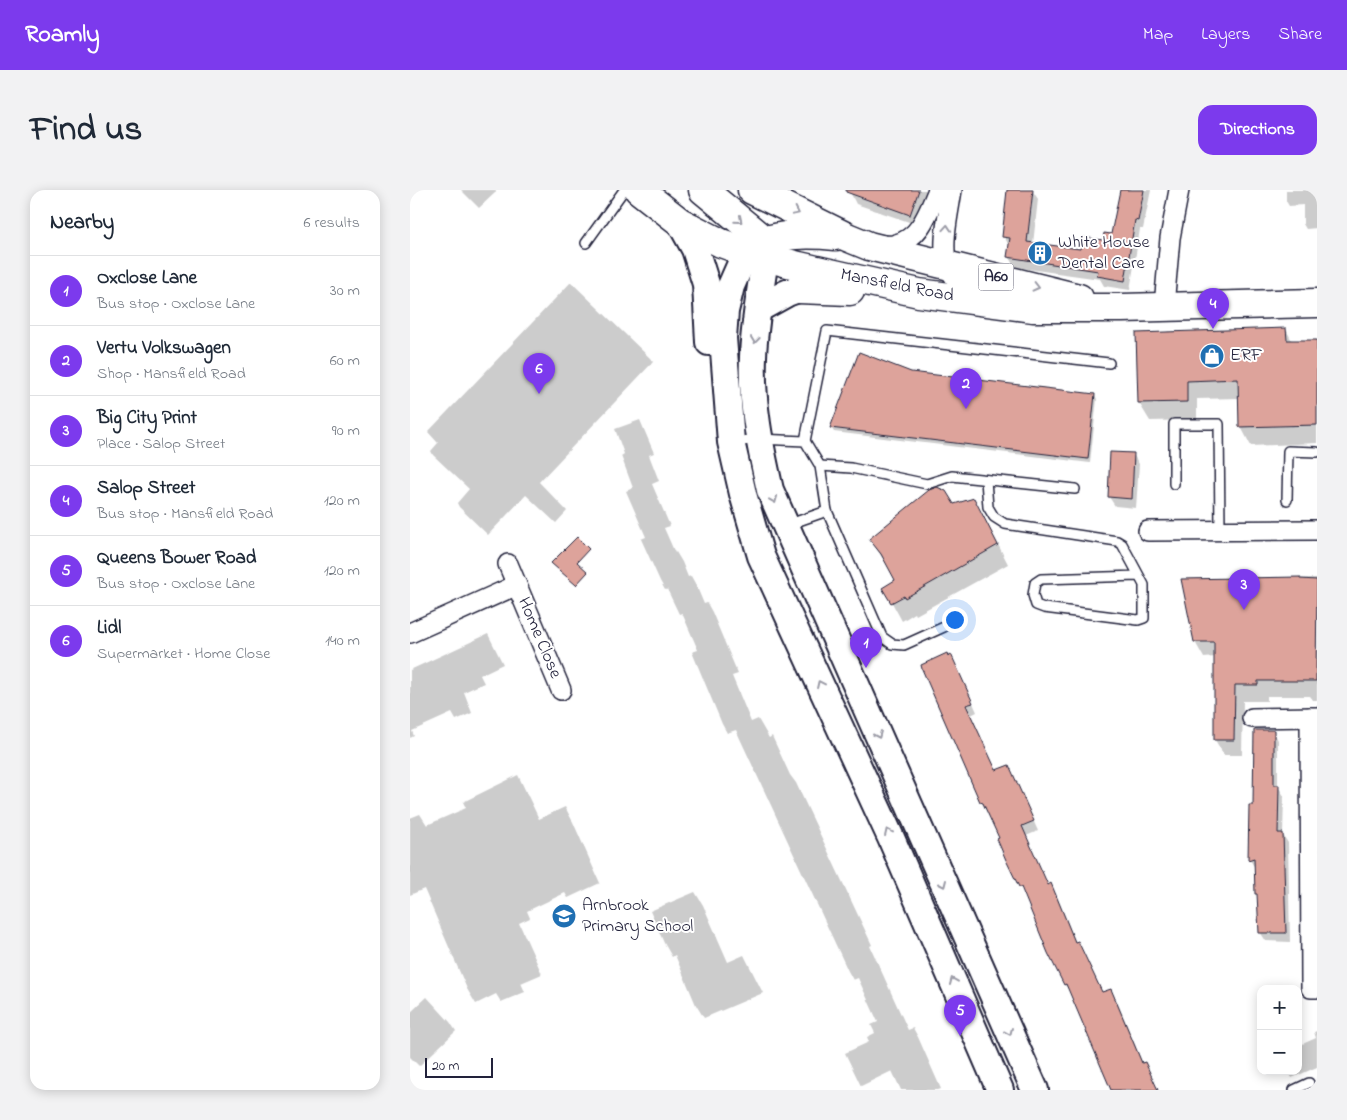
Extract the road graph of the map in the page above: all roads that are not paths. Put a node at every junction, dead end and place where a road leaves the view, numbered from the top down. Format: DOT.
graph roads {
  1 [pos="624,190"];
  2 [pos="639,190"];
  3 [pos="703,190"];
  4 [pos="752,190"];
  5 [pos="938,190"];
  6 [pos="952,190"];
  7 [pos="1179,190"];
  8 [pos="680,222"];
  9 [pos="858,241"];
  10 [pos="586,243"];
  11 [pos="758,250"];
  12 [pos="948,265"];
  13 [pos="798,289"];
  14 [pos="919,293"];
  15 [pos="1317,303"];
  16 [pos="1164,306"];
  17 [pos="1032,308"];
  18 [pos="1122,308"];
  19 [pos="758,310"];
  20 [pos="1110,363"];
  21 [pos="758,439"];
  22 [pos="805,441"];
  23 [pos="731,442"];
  24 [pos="1317,452"];
  25 [pos="820,466"];
  26 [pos="986,480"];
  27 [pos="1174,484"];
  28 [pos="1075,489"];
  29 [pos="1286,500"];
  30 [pos="827,511"];
  31 [pos="785,526"];
  32 [pos="1317,530"];
  33 [pos="1148,531"];
  34 [pos="1220,531"];
  35 [pos="761,556"];
  36 [pos="508,564"];
  37 [pos="1138,576"];
  38 [pos="517,585"];
  39 [pos="944,627"];
  40 [pos="410,633"];
  41 [pos="561,690"];
  42 [pos="1314,717"];
  43 [pos="1252,718"];
  44 [pos="1314,826"];
  45 [pos="1309,989"];
  46 [pos="1309,1083"];
  47 [pos="1000,1090"];
  48 [pos="1035,1090"];
  49 [pos="1294,1090"];
  1 -- 10 [label="lane"];
  2 -- 8 [label="highway, Mansfield Road / A60"];
  3 -- 11 [label="highway, Mansfield Road / A60, one-way"];
  4 -- 9 [label="highway, Mansfield Road / A60, one-way"];
  5 -- 9 [label="street"];
  12 -- 6 [label="street, one-way"];
  7 -- 16 [label="street"];
  8 -- 11 [label="highway, Mansfield Road / A60"];
  8 -- 35 [label="main road"];
  9 -- 11 [label="highway, Mansfield Road"];
  9 -- 12 [label="highway, Mansfield Road / A60"];
  11 -- 14 [label="highway, Mansfield Road / A60"];
  11 -- 19 [label="main road"];
  11 -- 23 [label="main road"];
  12 -- 17 [label="street"];
  12 -- 18 [label="highway, Mansfield Road / A60, one-way"];
  13 -- 14 [label="highway, A60"];
  13 -- 19 [label="main road"];
  14 -- 17 [label="highway, Mansfield Road / A60"];
  15 -- 16 [label="highway, Mansfield Road / A60"];
  16 -- 18 [label="highway, Mansfield Road / A60"];
  17 -- 18 [label="highway, Mansfield Road / A60"];
  19 -- 21 [label="main road, one-way"];
  20 -- 22 [label="lane"];
  21 -- 22 [label="lane"];
  21 -- 23 [label="lane"];
  21 -- 31 [label="main road, one-way"];
  22 -- 25 [label="lane"];
  23 -- 35 [label="main road"];
  24 -- 29 [label="lane"];
  25 -- 26 [label="lane"];
  25 -- 30 [label="lane"];
  26 -- 28 [label="lane"];
  26 -- 37 [label="lane"];
  27 -- 34 [label="lane"];
  30 -- 31 [label="lane"];
  30 -- 39 [label="lane"];
  31 -- 48 [label="main road, one-way"];
  32 -- 34 [label="street"];
  33 -- 34 [label="street"];
  47 -- 35 [label="main road, one-way"];
  36 -- 38 [label="street, Home Close"];
  37 -- 37 [label="lane"];
  38 -- 40 [label="street, Home Close"];
  38 -- 41 [label="street, Home Close"];
  42 -- 43 [label="street"];
  42 -- 44 [label="street"];
  44 -- 45 [label="street"];
  46 -- 49 [label="lane"];
}
